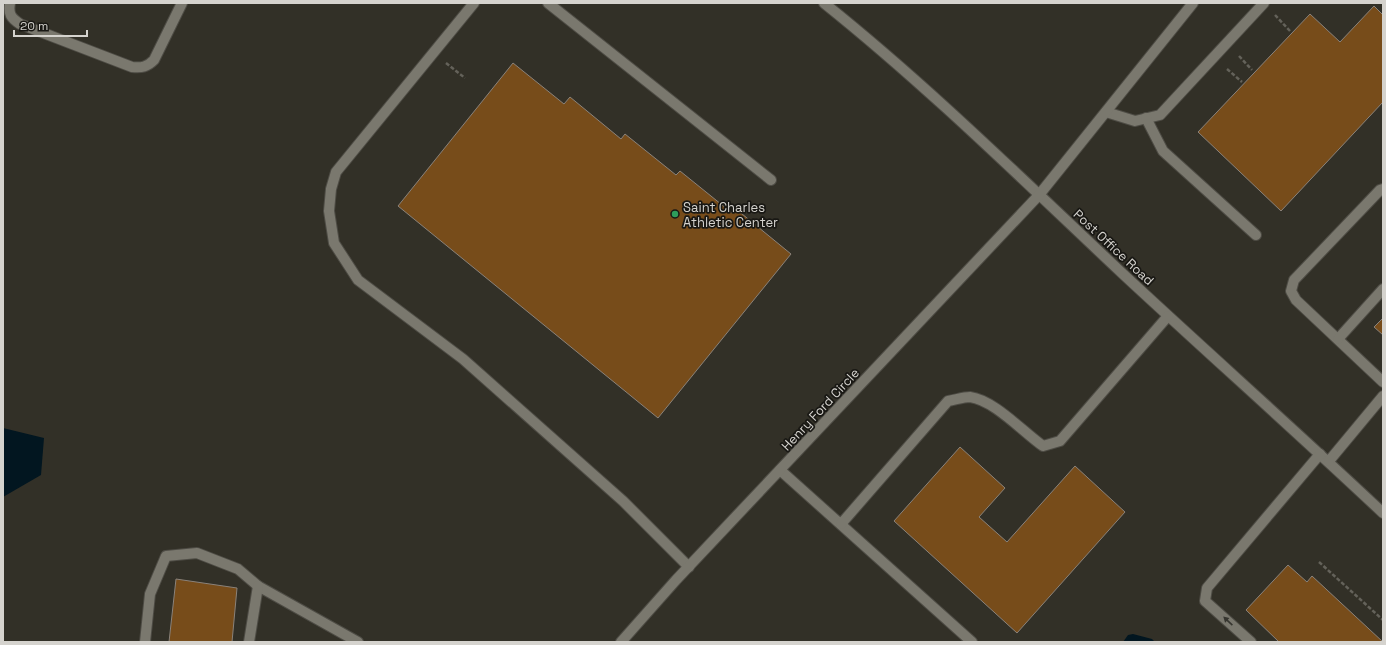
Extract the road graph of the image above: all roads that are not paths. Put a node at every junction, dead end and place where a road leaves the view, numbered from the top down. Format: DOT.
graph roads {
  1 [pos="10,3"];
  2 [pos="182,3"];
  3 [pos="474,3"];
  4 [pos="548,3"];
  5 [pos="824,3"];
  6 [pos="1193,3"];
  7 [pos="1264,3"];
  8 [pos="1106,112"];
  9 [pos="1146,118"];
  10 [pos="771,180"];
  11 [pos="1383,189"];
  12 [pos="1039,195"];
  13 [pos="1256,235"];
  14 [pos="1383,288"];
  15 [pos="1168,316"];
  16 [pos="1338,339"];
  17 [pos="1383,382"];
  18 [pos="1383,396"];
  19 [pos="1320,454"];
  20 [pos="1328,462"];
  21 [pos="780,470"];
  22 [pos="1383,513"];
  23 [pos="841,524"];
  24 [pos="689,567"];
  25 [pos="258,586"];
  26 [pos="145,642"];
  27 [pos="249,642"];
  28 [pos="358,642"];
  29 [pos="621,642"];
  30 [pos="972,642"];
  31 [pos="1251,642"];
  1 -- 2 [label="street"];
  3 -- 24 [label="street"];
  4 -- 10 [label="street"];
  5 -- 12 [label="street, Post Office Road"];
  6 -- 8 [label="street, Henry Ford Circle"];
  7 -- 9 [label="street"];
  8 -- 9 [label="street"];
  8 -- 12 [label="street, Henry Ford Circle"];
  9 -- 13 [label="street"];
  11 -- 16 [label="street"];
  12 -- 15 [label="street, Post Office Road"];
  12 -- 21 [label="street, Henry Ford Circle"];
  14 -- 16 [label="street"];
  15 -- 19 [label="street, Post Office Road"];
  15 -- 23 [label="street"];
  16 -- 17 [label="street"];
  18 -- 20 [label="street"];
  19 -- 20 [label="street, Post Office Road"];
  31 -- 19 [label="street, one-way"];
  20 -- 22 [label="street, Post Office Road"];
  21 -- 23 [label="street"];
  21 -- 24 [label="street, Henry Ford Circle"];
  23 -- 30 [label="street"];
  24 -- 29 [label="street, Henry Ford Circle"];
  25 -- 26 [label="street"];
  25 -- 27 [label="street"];
  25 -- 28 [label="street"];
}
